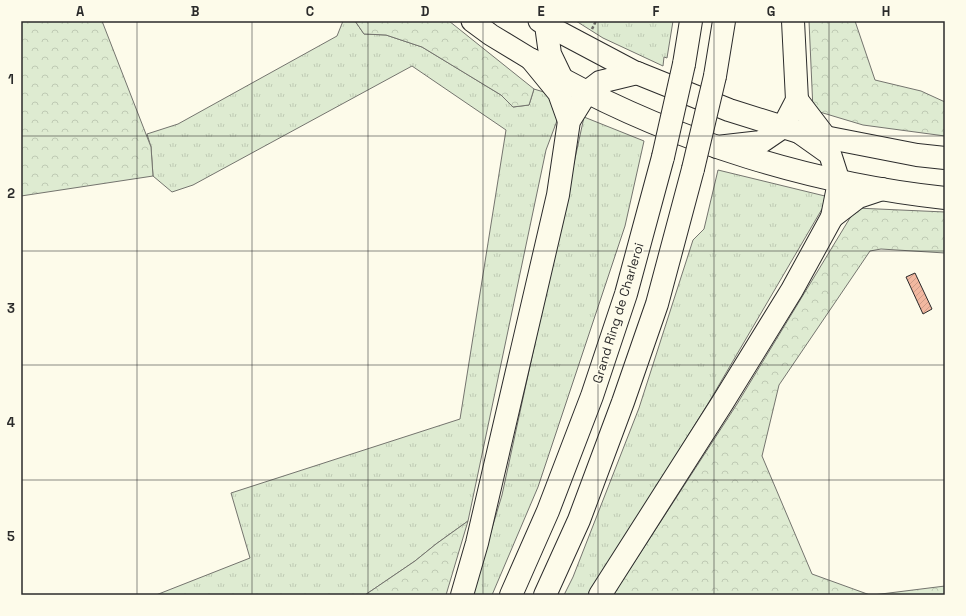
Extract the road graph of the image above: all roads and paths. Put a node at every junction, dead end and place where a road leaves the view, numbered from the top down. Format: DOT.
graph roads {
  1 [pos="472,21"];
  2 [pos="691,21"];
  3 [pos="724,21"];
  4 [pos="793,21"];
  5 [pos="544,22"];
  6 [pos="532,60"];
  7 [pos="637,73"];
  8 [pos="562,79"];
  9 [pos="586,92"];
  10 [pos="797,100"];
  11 [pos="569,121"];
  12 [pos="791,130"];
  13 [pos="826,138"];
  14 [pos="717,147"];
  15 [pos="945,158"];
  16 [pos="839,182"];
  17 [pos="882,189"];
  18 [pos="945,198"];
  19 [pos="832,217"];
  20 [pos="462,595"];
  21 [pos="510,595"];
  22 [pos="545,595"];
  23 [pos="600,595"];
  1 -- 6 [label="main road"];
  2 -- 21 [label="main road, Grand Ring de Charleroi, bridge"];
  3 -- 22 [label="main road, bridge"];
  4 -- 10 [label="main road"];
  5 -- 7 [label="main road"];
  5 -- 8 [label="main road"];
  6 -- 8 [label="main road"];
  6 -- 11 [label="main road"];
  7 -- 9 [label="main road"];
  7 -- 12 [label="main road"];
  8 -- 9 [label="main road"];
  9 -- 11 [label="main road"];
  9 -- 14 [label="main road"];
  10 -- 12 [label="main road"];
  10 -- 13 [label="main road"];
  11 -- 20 [label="main road"];
  12 -- 13 [label="main road"];
  12 -- 14 [label="main road"];
  12 -- 16 [label="main road"];
  13 -- 15 [label="main road"];
  14 -- 16 [label="main road"];
  16 -- 17 [label="main road"];
  16 -- 19 [label="main road"];
  17 -- 18 [label="main road"];
  17 -- 19 [label="main road"];
  19 -- 23 [label="main road"];
}
